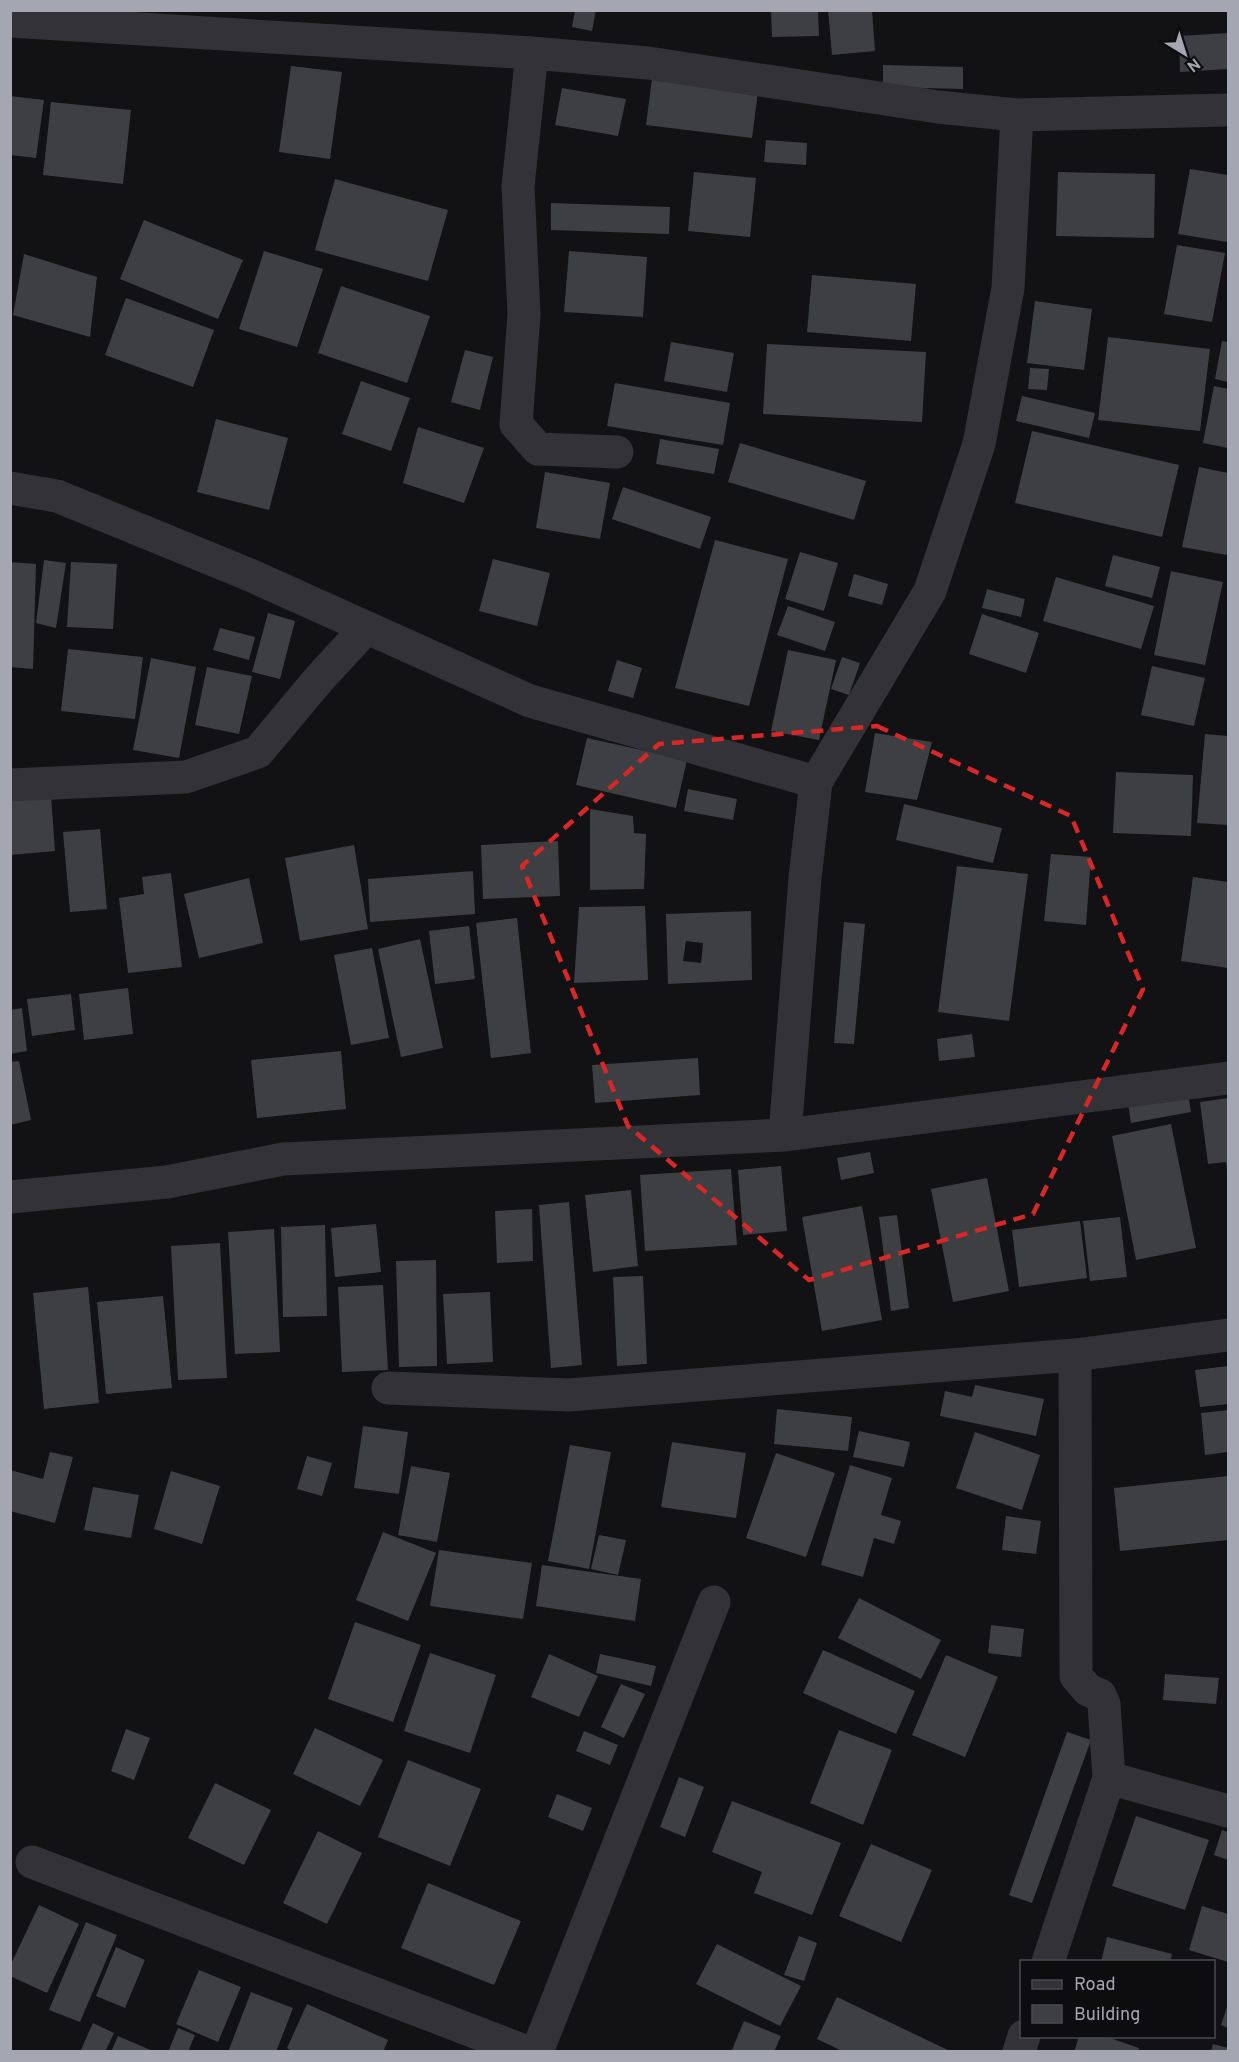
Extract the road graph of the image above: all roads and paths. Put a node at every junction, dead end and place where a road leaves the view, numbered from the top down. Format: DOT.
graph roads {
  1 [pos="10,21"];
  2 [pos="532,53"];
  3 [pos="1228,110"];
  4 [pos="1017,115"];
  5 [pos="617,452"];
  6 [pos="10,488"];
  7 [pos="366,628"];
  8 [pos="816,782"];
  9 [pos="10,785"];
  10 [pos="1228,1078"];
  11 [pos="785,1135"];
  12 [pos="10,1197"];
  13 [pos="1228,1335"];
  14 [pos="1075,1356"];
  15 [pos="388,1388"];
  16 [pos="714,1602"];
  17 [pos="1109,1778"];
  18 [pos="1228,1811"];
  19 [pos="32,1862"];
  20 [pos="1049,1960"];
  21 [pos="527,2052"];
  22 [pos="537,2052"];
  1 -- 2 [label="street"];
  2 -- 4 [label="street"];
  2 -- 5 [label="street"];
  3 -- 4 [label="street"];
  4 -- 8 [label="street"];
  6 -- 7 [label="street"];
  7 -- 8 [label="street"];
  7 -- 9 [label="street"];
  8 -- 11 [label="street"];
  10 -- 11 [label="street"];
  11 -- 12 [label="street"];
  13 -- 14 [label="street"];
  14 -- 15 [label="street"];
  14 -- 17 [label="street"];
  16 -- 22 [label="street"];
  17 -- 18 [label="street"];
  17 -- 20 [label="street"];
  19 -- 21 [label="street"];
}
